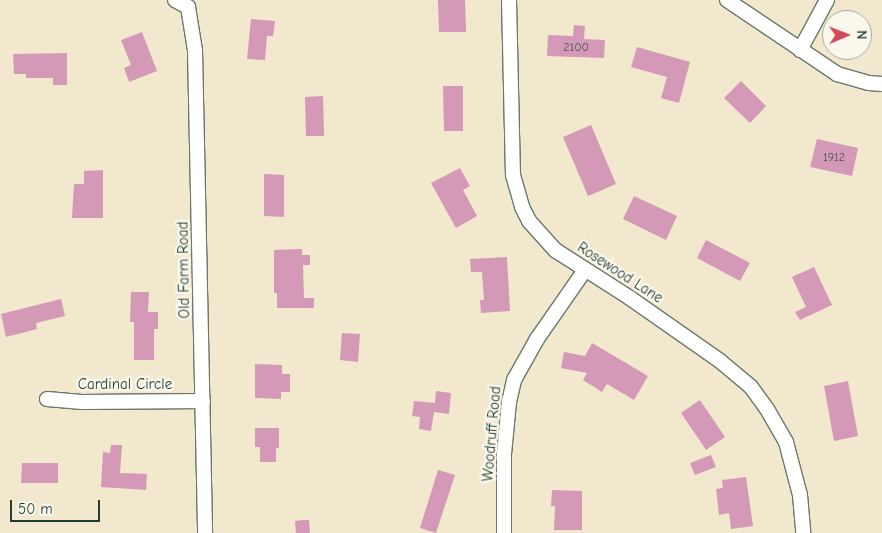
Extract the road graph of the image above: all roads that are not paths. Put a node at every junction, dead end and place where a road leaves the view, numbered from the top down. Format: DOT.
graph roads {
  1 [pos="175,0"];
  2 [pos="509,0"];
  3 [pos="728,0"];
  4 [pos="827,0"];
  5 [pos="800,50"];
  6 [pos="882,84"];
  7 [pos="585,270"];
  8 [pos="47,400"];
  9 [pos="204,401"];
  10 [pos="205,533"];
  11 [pos="504,533"];
  12 [pos="803,533"];
  1 -- 9 [label="street, Old Farm Road"];
  2 -- 7 [label="street, Rosewood Lane"];
  3 -- 5 [label="street"];
  4 -- 5 [label="street"];
  5 -- 6 [label="street"];
  7 -- 11 [label="street, Woodruff Road"];
  7 -- 12 [label="street, Rosewood Lane"];
  8 -- 9 [label="street, Cardinal Circle"];
  9 -- 10 [label="street, Old Farm Road"];
}
